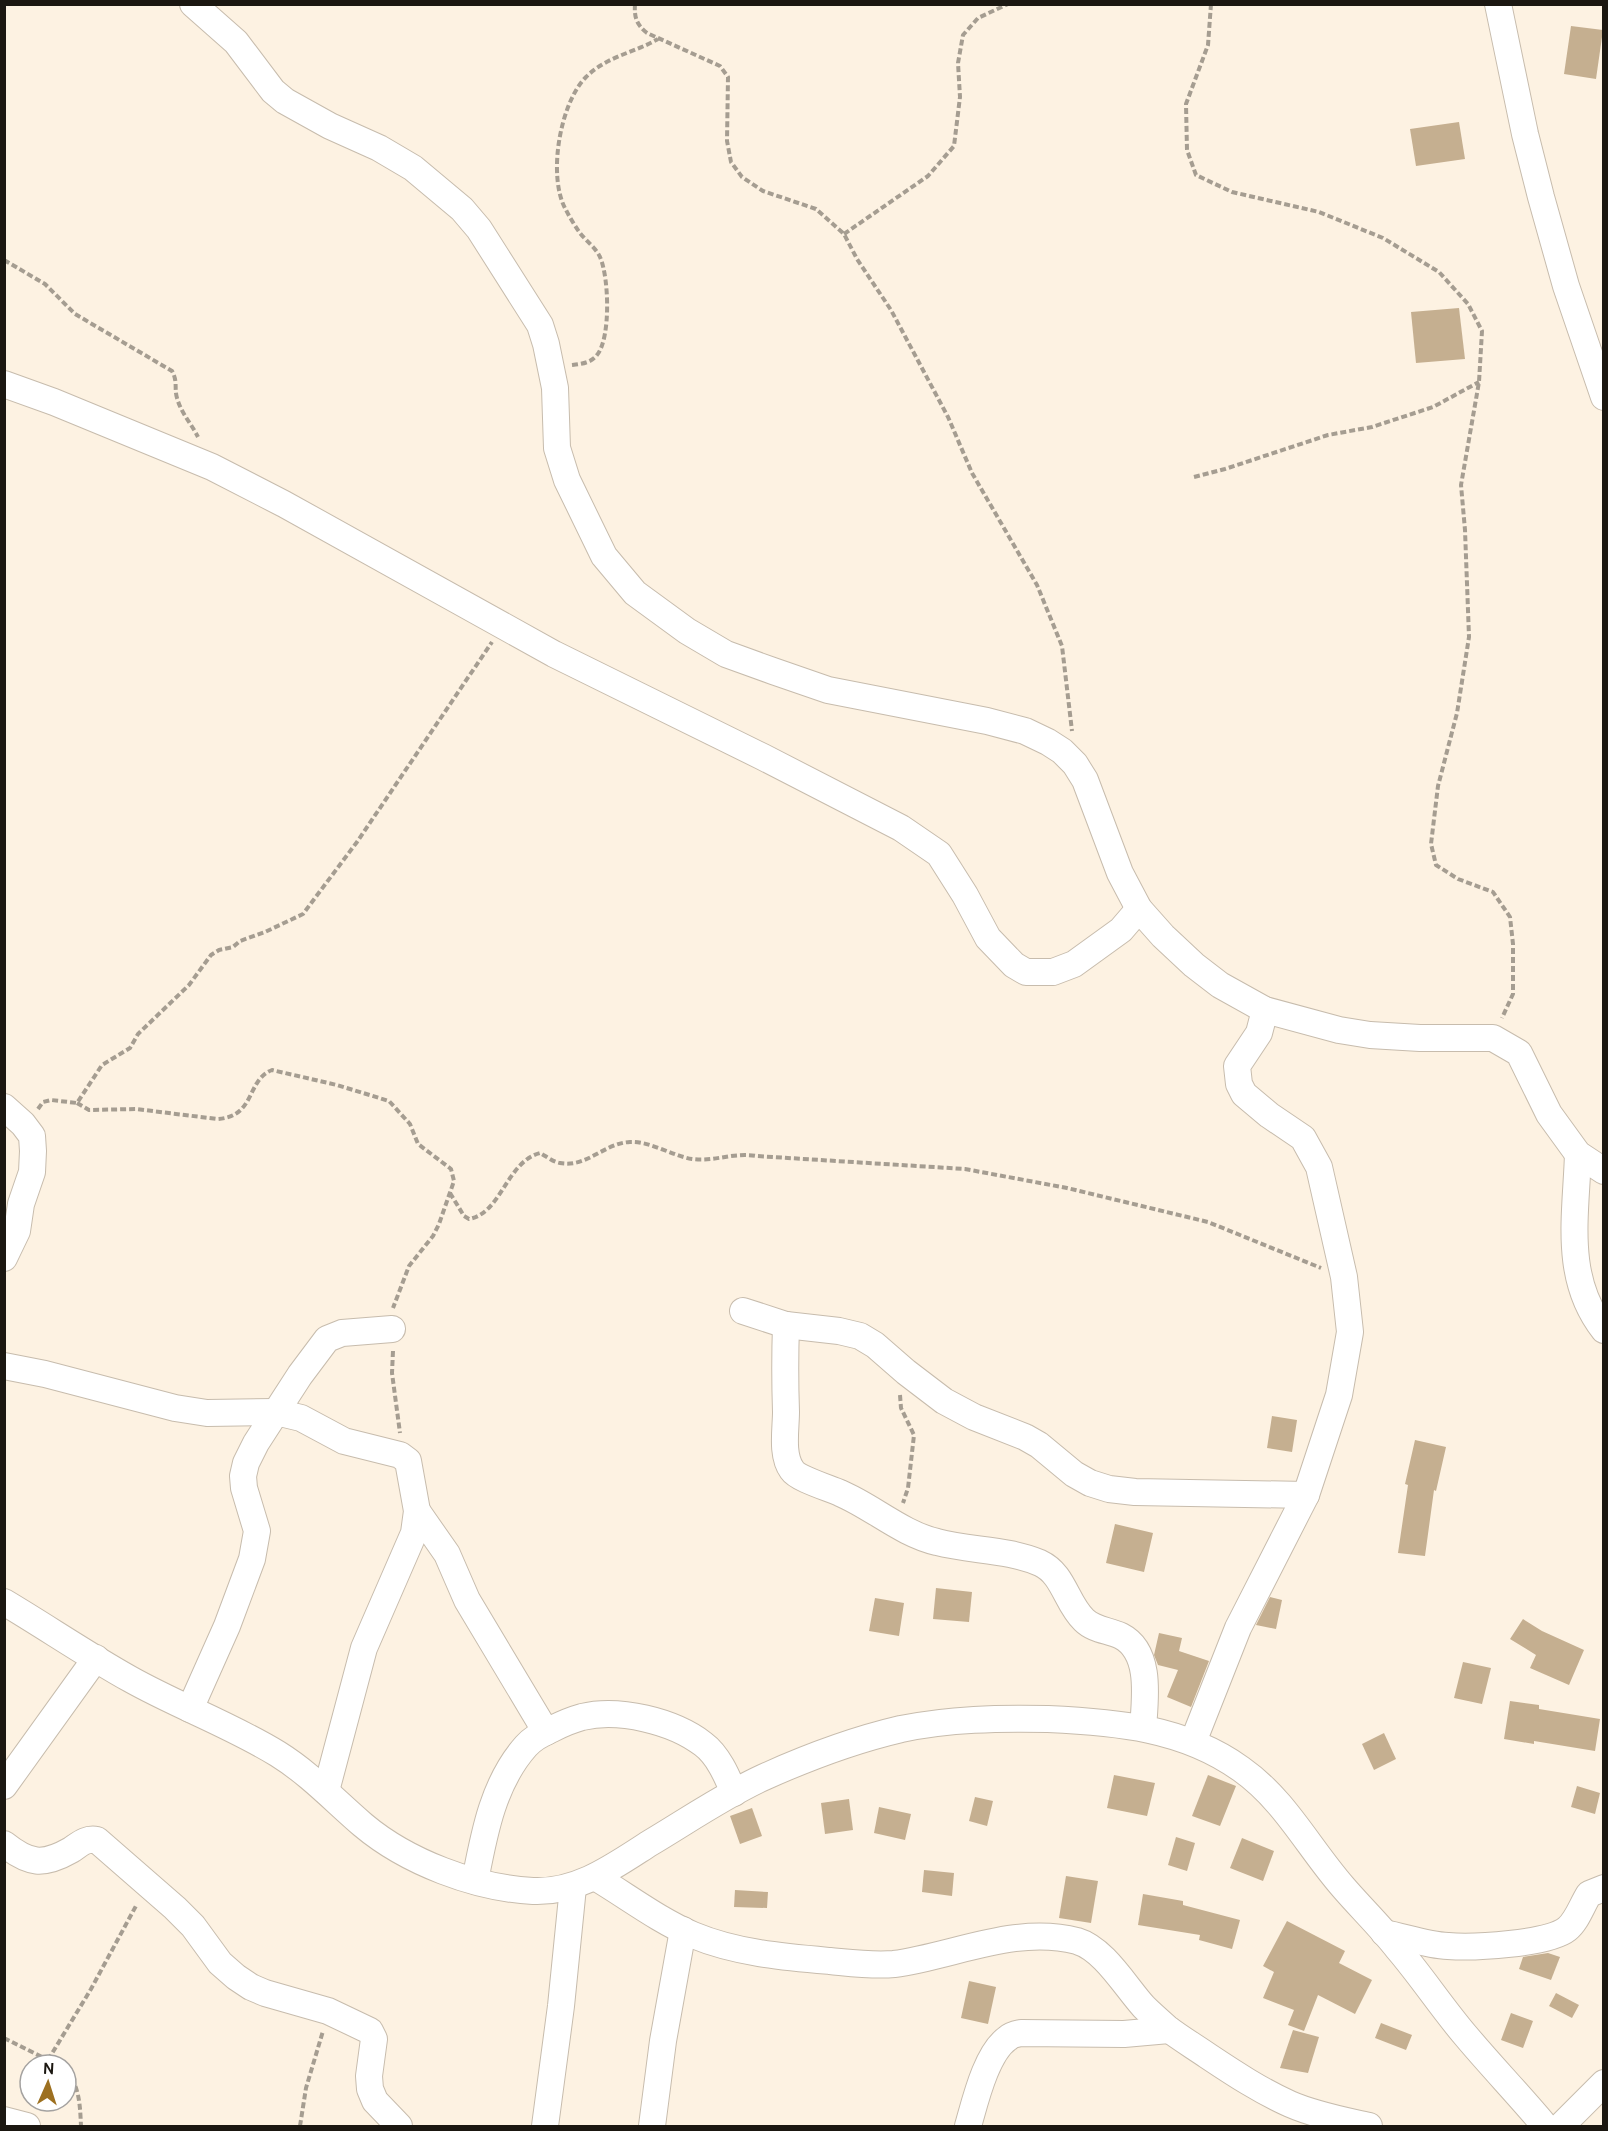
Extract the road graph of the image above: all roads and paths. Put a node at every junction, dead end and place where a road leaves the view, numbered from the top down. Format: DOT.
graph roads {
  1 [pos="194,4"];
  2 [pos="635,4"];
  3 [pos="1008,4"];
  4 [pos="1211,4"];
  5 [pos="1498,4"];
  6 [pos="658,38"];
  7 [pos="844,234"];
  8 [pos="4,260"];
  9 [pos="551,369"];
  10 [pos="1479,382"];
  11 [pos="4,384"];
  12 [pos="1604,397"];
  13 [pos="212,467"];
  14 [pos="1194,477"];
  15 [pos="503,626"];
  16 [pos="1075,764"];
  17 [pos="1139,909"];
  18 [pos="1264,1010"];
  19 [pos="1493,1038"];
  20 [pos="77,1103"];
  21 [pos="4,1107"];
  22 [pos="32,1136"];
  23 [pos="1578,1154"];
  24 [pos="1604,1170"];
  25 [pos="450,1193"];
  26 [pos="4,1258"];
  27 [pos="1344,1277"];
  28 [pos="743,1311"];
  29 [pos="786,1325"];
  30 [pos="392,1329"];
  31 [pos="1604,1330"];
  32 [pos="4,1366"];
  33 [pos="900,1367"];
  34 [pos="276,1412"];
  35 [pos="400,1455"];
  36 [pos="1306,1495"];
  37 [pos="417,1511"];
  38 [pos="891,1521"];
  39 [pos="4,1602"];
  40 [pos="96,1658"];
  41 [pos="190,1709"];
  42 [pos="1143,1728"];
  43 [pos="546,1732"];
  44 [pos="1193,1742"];
  45 [pos="4,1786"];
  46 [pos="326,1791"];
  47 [pos="734,1793"];
  48 [pos="4,1844"];
  49 [pos="475,1881"];
  50 [pos="584,1882"];
  51 [pos="148,1883"];
  52 [pos="1604,1888"];
  53 [pos="683,1930"];
  54 [pos="1384,1933"];
  55 [pos="328,2011"];
  56 [pos="1169,2030"];
  57 [pos="4,2038"];
  58 [pos="34,2053"];
  59 [pos="52,2053"];
  60 [pos="1604,2083"];
  61 [pos="78,2096"];
  62 [pos="4,2120"];
  63 [pos="27,2127"];
  64 [pos="81,2127"];
  65 [pos="300,2127"];
  66 [pos="399,2127"];
  67 [pos="544,2127"];
  68 [pos="652,2127"];
  69 [pos="968,2127"];
  70 [pos="1369,2127"];
  71 [pos="1545,2127"];
  72 [pos="1561,2127"];
  1 -- 9 [label="street"];
  2 -- 6 [label="path"];
  3 -- 7 [label="path"];
  4 -- 10 [label="path"];
  5 -- 12 [label="street"];
  6 -- 7 [label="path"];
  6 -- 9 [label="path"];
  7 -- 16 [label="path"];
  8 -- 13 [label="path"];
  9 -- 16 [label="street"];
  10 -- 14 [label="path"];
  10 -- 19 [label="path"];
  11 -- 13 [label="street"];
  13 -- 15 [label="street"];
  15 -- 17 [label="street"];
  15 -- 20 [label="path"];
  16 -- 17 [label="street"];
  17 -- 18 [label="street"];
  18 -- 19 [label="street"];
  18 -- 27 [label="street"];
  19 -- 23 [label="street"];
  20 -- 22 [label="path"];
  20 -- 25 [label="path"];
  21 -- 22 [label="street"];
  22 -- 26 [label="street"];
  23 -- 24 [label="street"];
  23 -- 31 [label="street"];
  25 -- 27 [label="path"];
  25 -- 30 [label="path"];
  27 -- 36 [label="street"];
  28 -- 29 [label="street"];
  29 -- 33 [label="street"];
  29 -- 38 [label="street"];
  30 -- 34 [label="street"];
  30 -- 35 [label="path"];
  32 -- 34 [label="street"];
  33 -- 36 [label="street"];
  33 -- 38 [label="path"];
  34 -- 35 [label="street"];
  34 -- 41 [label="street"];
  35 -- 37 [label="street"];
  36 -- 44 [label="street"];
  37 -- 43 [label="street"];
  37 -- 46 [label="street"];
  38 -- 42 [label="street"];
  39 -- 40 [label="street"];
  40 -- 41 [label="street"];
  40 -- 45 [label="street"];
  41 -- 46 [label="street"];
  42 -- 44 [label="street"];
  42 -- 47 [label="street"];
  43 -- 47 [label="street"];
  43 -- 49 [label="street"];
  44 -- 54 [label="street"];
  46 -- 49 [label="street"];
  47 -- 50 [label="street"];
  48 -- 51 [label="street"];
  49 -- 50 [label="street"];
  50 -- 53 [label="street"];
  50 -- 67 [label="street"];
  51 -- 55 [label="street"];
  51 -- 59 [label="path"];
  52 -- 54 [label="street"];
  53 -- 56 [label="street"];
  53 -- 68 [label="street"];
  54 -- 71 [label="street"];
  55 -- 65 [label="path"];
  55 -- 66 [label="street"];
  56 -- 69 [label="street"];
  56 -- 70 [label="street"];
  57 -- 58 [label="path"];
  60 -- 72 [label="street"];
  61 -- 64 [label="path"];
  62 -- 63 [label="street"];
}
